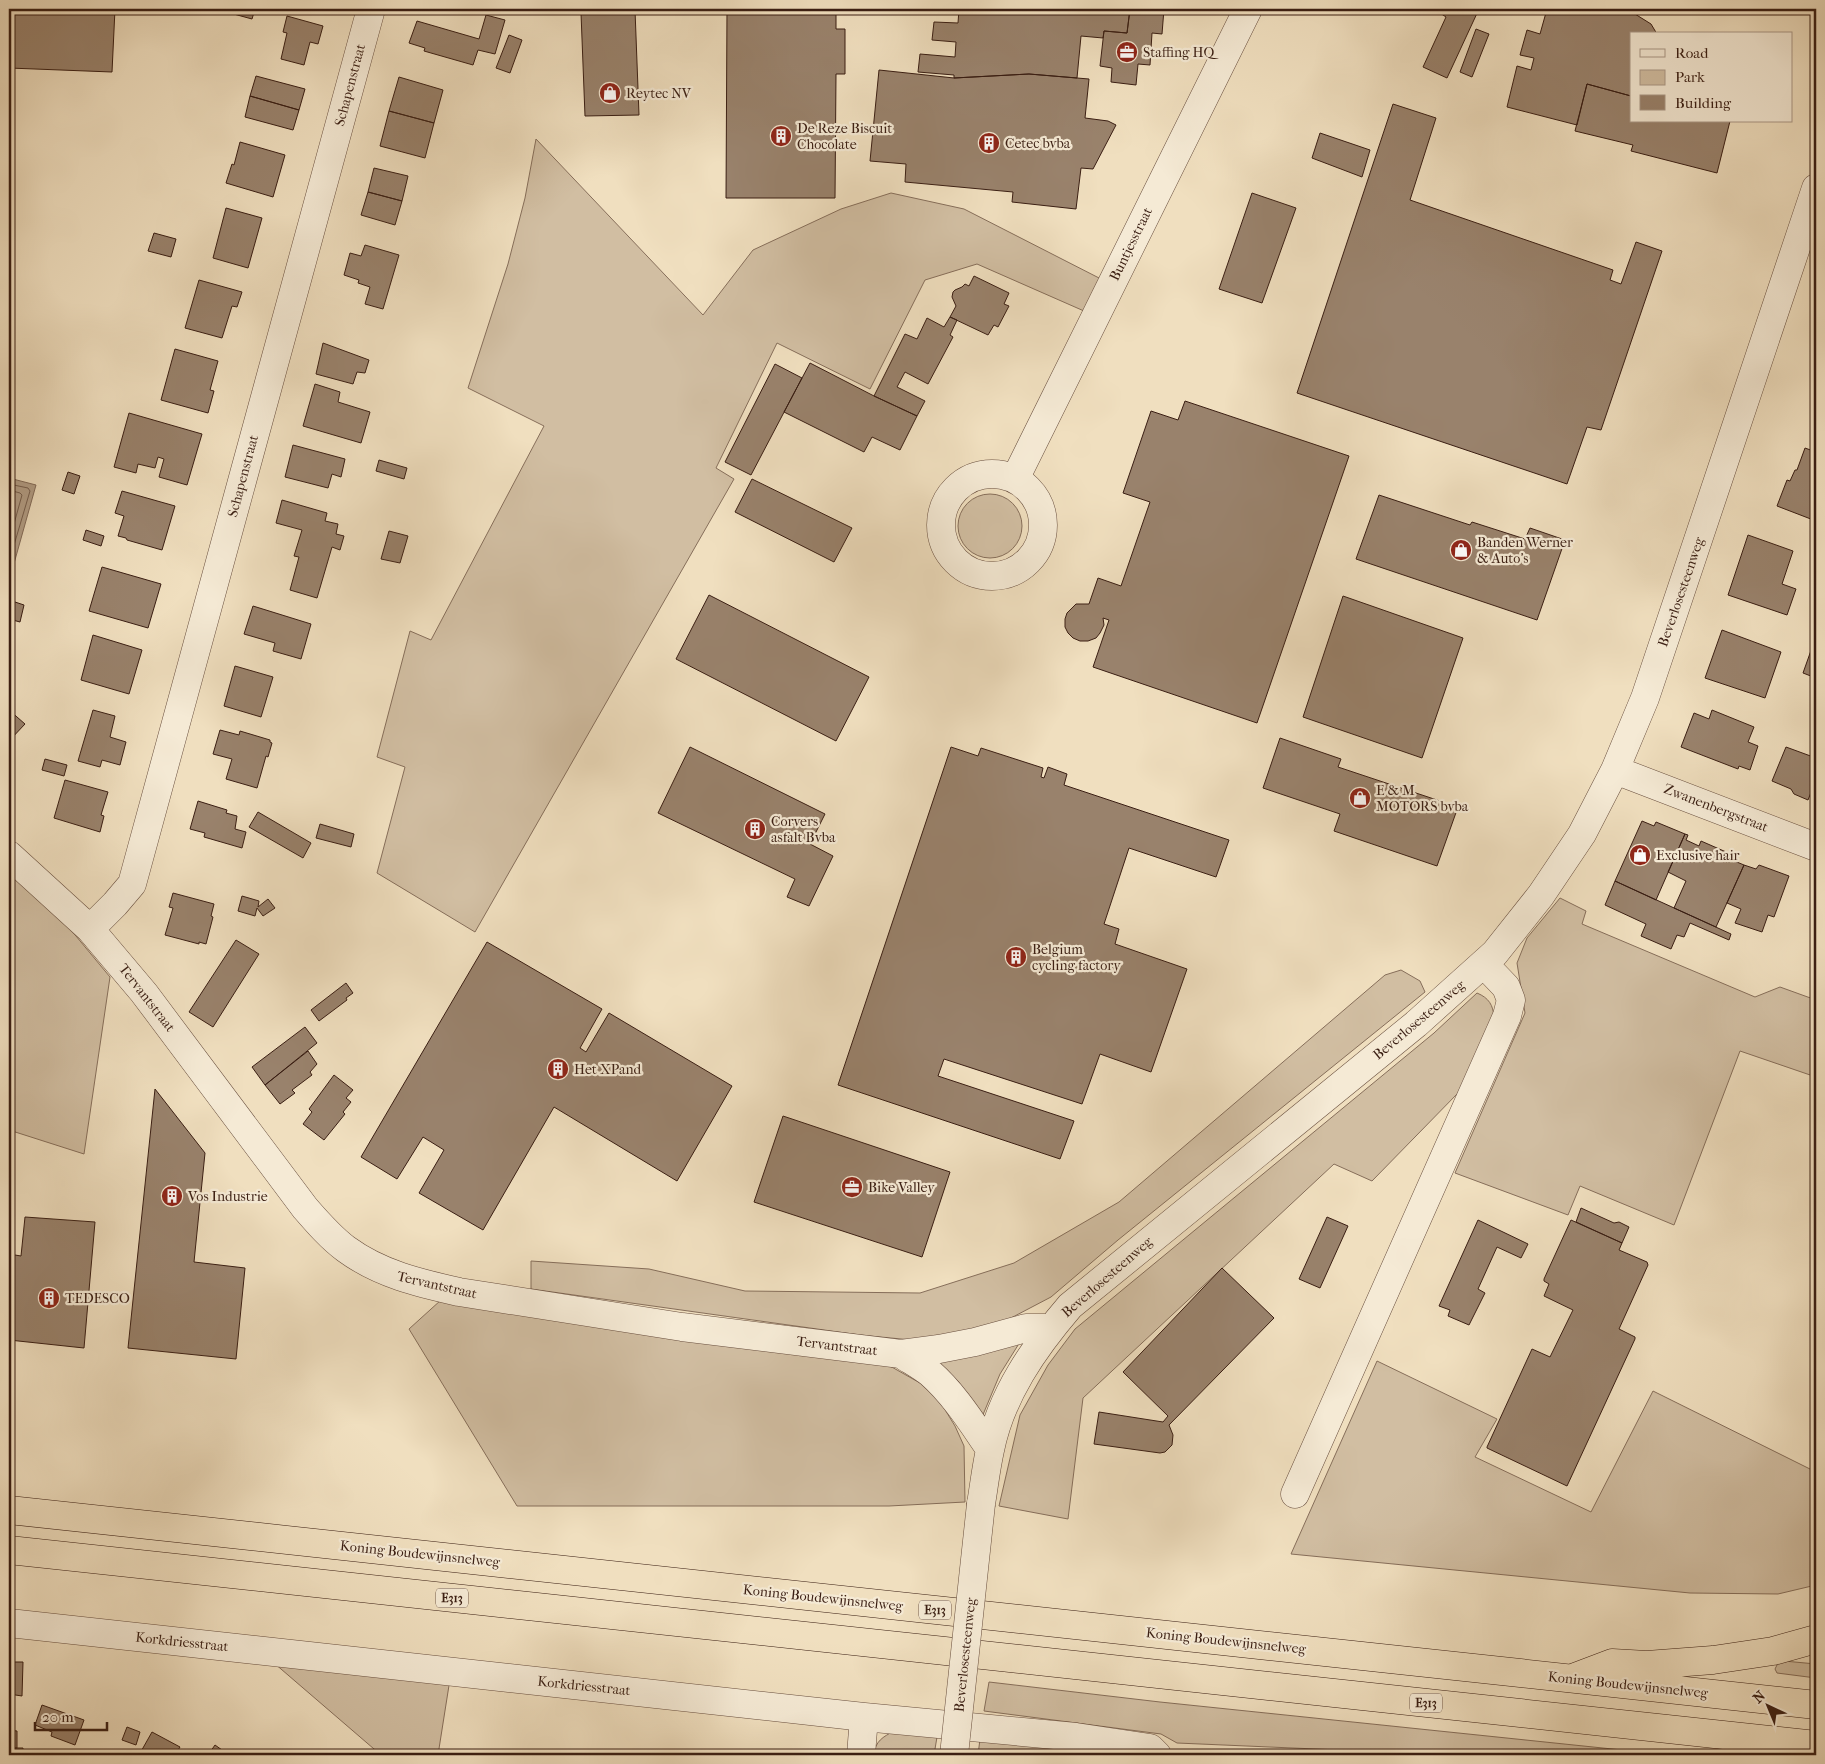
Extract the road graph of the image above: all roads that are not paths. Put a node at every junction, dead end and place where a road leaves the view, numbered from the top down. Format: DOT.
graph roads {
  1 [pos="371,9"];
  2 [pos="1248,9"];
  3 [pos="1816,188"];
  4 [pos="1015,479"];
  5 [pos="1615,770"];
  6 [pos="1816,846"];
  7 [pos="9,855"];
  8 [pos="90,929"];
  9 [pos="1484,964"];
  10 [pos="1051,1328"];
  11 [pos="901,1354"];
  12 [pos="990,1449"];
  13 [pos="1295,1494"];
  14 [pos="9,1510"];
  15 [pos="9,1550"];
  16 [pos="9,1623"];
  17 [pos="1816,1639"];
  18 [pos="1571,1678"];
  19 [pos="1816,1705"];
  20 [pos="864,1717"];
  21 [pos="1816,1744"];
  22 [pos="861,1755"];
  23 [pos="954,1755"];
  24 [pos="1157,1755"];
  1 -- 8 [label="street, Schapenstraat"];
  2 -- 4 [label="street, Buntjesstraat"];
  3 -- 5 [label="street, Beverlosesteenweg"];
  5 -- 6 [label="street, Zwanenbergstraat"];
  5 -- 9 [label="street, Beverlosesteenweg"];
  7 -- 8 [label="street, Tervantstraat"];
  8 -- 11 [label="street, Tervantstraat"];
  9 -- 10 [label="street, Beverlosesteenweg"];
  9 -- 13 [label="street"];
  10 -- 11 [label="street, Tervantstraat"];
  10 -- 12 [label="street, Beverlosesteenweg"];
  11 -- 12 [label="street, Tervantstraat"];
  12 -- 23 [label="street, Beverlosesteenweg, bridge"];
  14 -- 18 [label="highway, Koning Boudewijnsnelweg / E313"];
  15 -- 21 [label="highway, E313"];
  16 -- 20 [label="street, Korkdriesstraat"];
  17 -- 18 [label="highway"];
  18 -- 19 [label="highway, Koning Boudewijnsnelweg / E313"];
  20 -- 22 [label="street"];
  20 -- 24 [label="street, Korkdriesstraat"];
}
